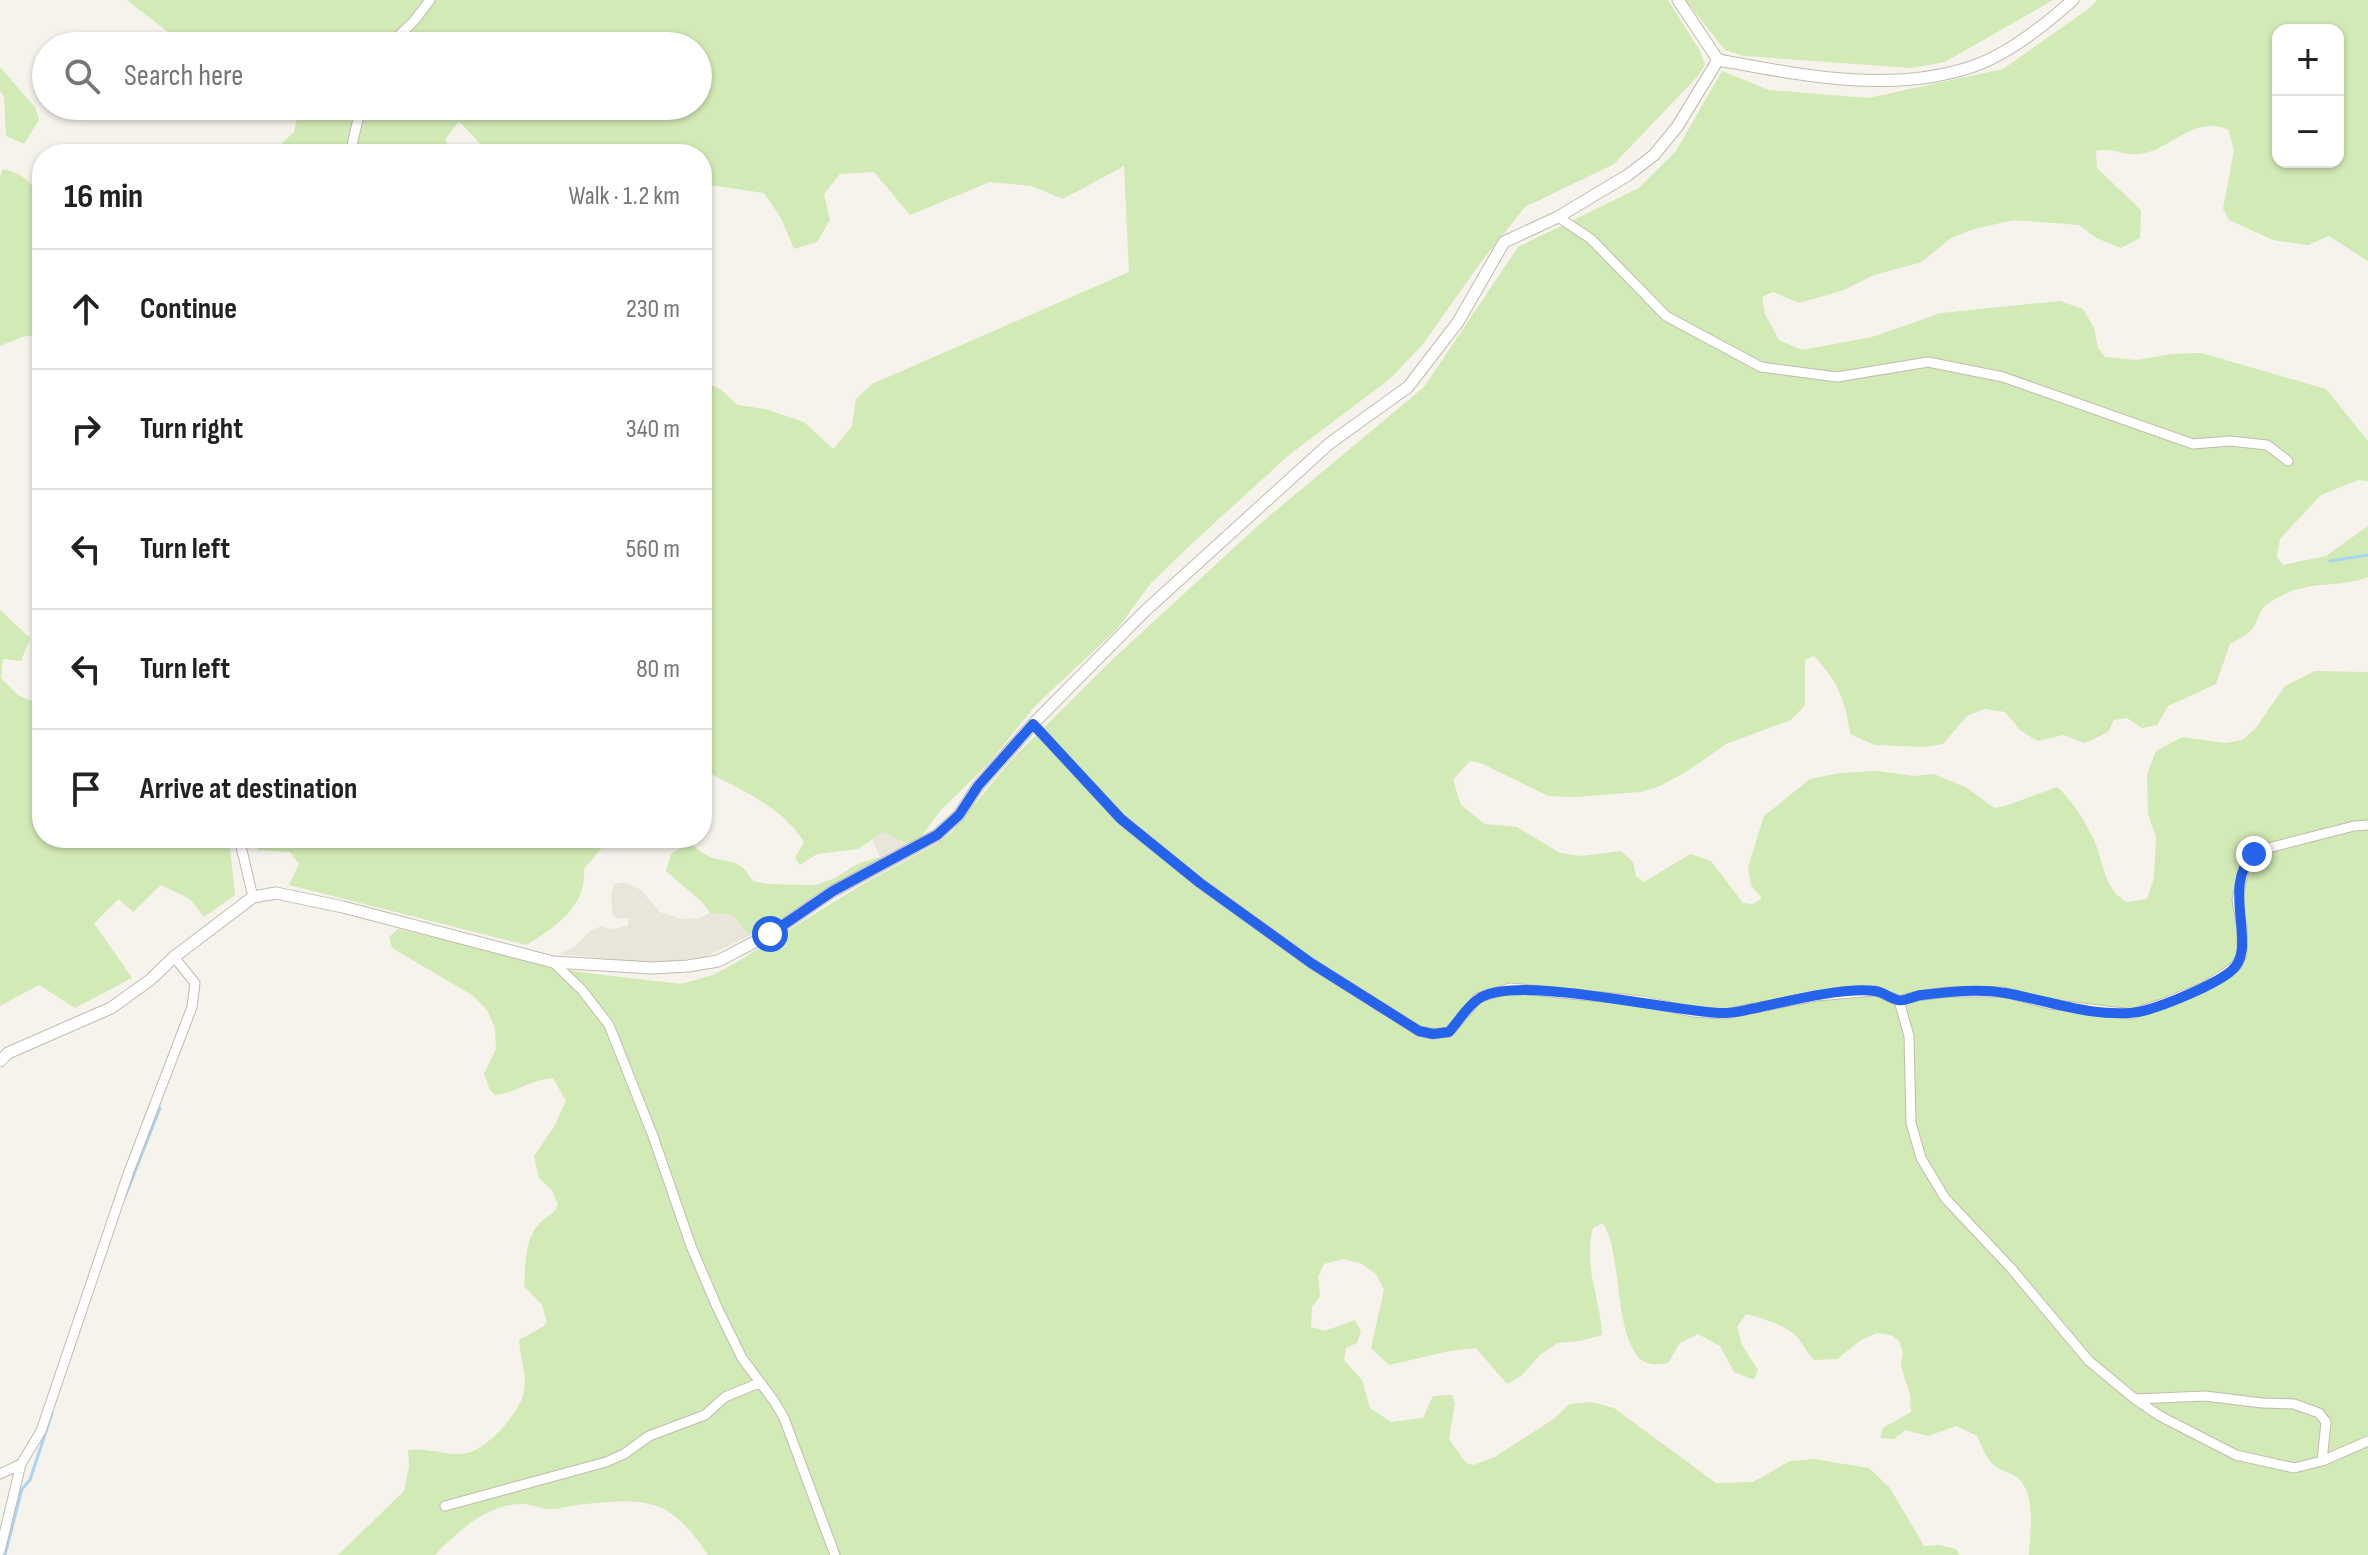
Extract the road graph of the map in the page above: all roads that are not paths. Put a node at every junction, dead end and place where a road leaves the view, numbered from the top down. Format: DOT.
graph roads {
  1 [pos="430,0"];
  2 [pos="1678,0"];
  3 [pos="2073,0"];
  4 [pos="403,32"];
  5 [pos="1718,60"];
  6 [pos="358,120"];
  7 [pos="352,144"];
  8 [pos="1558,217"];
  9 [pos="2288,461"];
  10 [pos="1033,724"];
  11 [pos="2368,825"];
  12 [pos="241,848"];
  13 [pos="253,897"];
  14 [pos="174,957"];
  15 [pos="553,962"];
  16 [pos="1899,1001"];
  17 [pos="0,1061"];
  18 [pos="759,1383"];
  19 [pos="2135,1399"];
  20 [pos="2368,1441"];
  21 [pos="2322,1461"];
  22 [pos="21,1464"];
  23 [pos="0,1474"];
  24 [pos="445,1506"];
  25 [pos="0,1551"];
  26 [pos="835,1555"];
  1 -- 4 [label="street"];
  2 -- 5 [label="street"];
  3 -- 5 [label="street"];
  5 -- 8 [label="street"];
  6 -- 7 [label="street"];
  8 -- 9 [label="street"];
  8 -- 10 [label="street"];
  10 -- 15 [label="street"];
  10 -- 16 [label="street"];
  11 -- 16 [label="street"];
  12 -- 13 [label="street"];
  13 -- 14 [label="street"];
  13 -- 15 [label="street"];
  14 -- 17 [label="street"];
  14 -- 22 [label="street"];
  15 -- 18 [label="street"];
  16 -- 19 [label="street"];
  18 -- 24 [label="street"];
  18 -- 26 [label="street"];
  19 -- 21 [label="street"];
  19 -- 21 [label="street"];
  20 -- 21 [label="street"];
  22 -- 23 [label="street"];
  22 -- 25 [label="street"];
}
